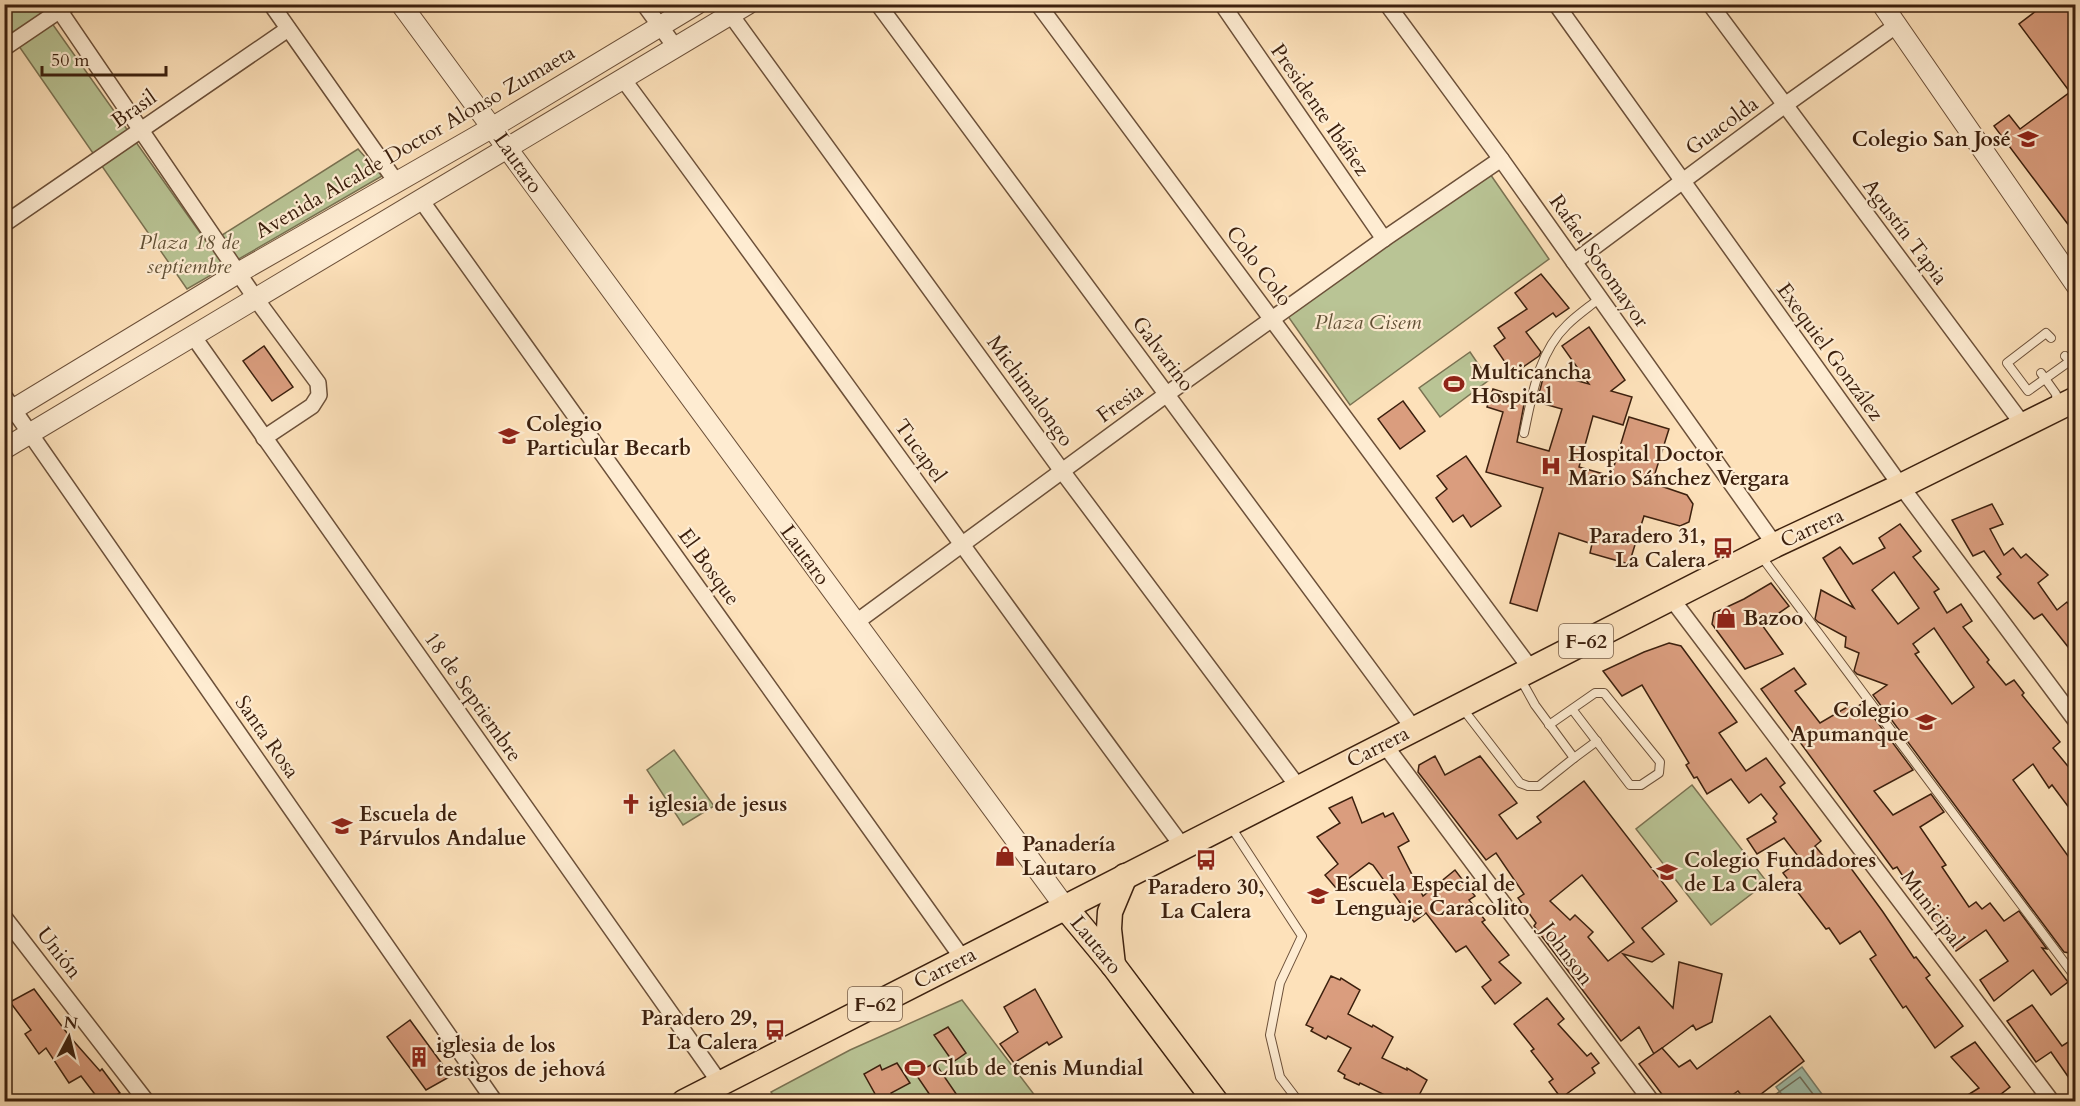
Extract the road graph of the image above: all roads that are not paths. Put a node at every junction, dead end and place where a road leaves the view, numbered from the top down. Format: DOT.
graph roads {
  1 [pos="271,4"];
  2 [pos="401,4"];
  3 [pos="644,4"];
  4 [pos="697,4"];
  5 [pos="748,4"];
  6 [pos="878,4"];
  7 [pos="1038,4"];
  8 [pos="1221,4"];
  9 [pos="1387,4"];
  10 [pos="1556,4"];
  11 [pos="1710,4"];
  12 [pos="1882,4"];
  13 [pos="61,7"];
  14 [pos="731,15"];
  15 [pos="1897,25"];
  16 [pos="660,26"];
  17 [pos="288,29"];
  18 [pos="4,48"];
  19 [pos="676,48"];
  20 [pos="623,79"];
  21 [pos="1785,105"];
  22 [pos="493,127"];
  23 [pos="141,130"];
  24 [pos="506,149"];
  25 [pos="1501,159"];
  26 [pos="1682,182"];
  27 [pos="397,183"];
  28 [pos="421,200"];
  29 [pos="4,224"];
  30 [pos="1384,239"];
  31 [pos="1574,262"];
  32 [pos="238,273"];
  33 [pos="2076,285"];
  34 [pos="1600,298"];
  35 [pos="256,299"];
  36 [pos="1272,318"];
  37 [pos="193,336"];
  38 [pos="2050,338"];
  39 [pos="2070,361"];
  40 [pos="2044,376"];
  41 [pos="1167,394"];
  42 [pos="2066,404"];
  43 [pos="8,407"];
  44 [pos="2024,426"];
  45 [pos="1524,433"];
  46 [pos="31,434"];
  47 [pos="264,438"];
  48 [pos="4,449"];
  49 [pos="1062,471"];
  50 [pos="1901,486"];
  51 [pos="962,545"];
  52 [pos="1767,549"];
  53 [pos="1671,598"];
  54 [pos="855,622"];
  55 [pos="1525,672"];
  56 [pos="1461,705"];
  57 [pos="1572,709"];
  58 [pos="2076,721"];
  59 [pos="1550,725"];
  60 [pos="1414,729"];
  61 [pos="1597,741"];
  62 [pos="1384,744"];
  63 [pos="1574,758"];
  64 [pos="1299,788"];
  65 [pos="1228,824"];
  66 [pos="1183,847"];
  67 [pos="1125,876"];
  68 [pos="1065,907"];
  69 [pos="4,917"];
  70 [pos="963,959"];
  71 [pos="1113,965"];
  72 [pos="2076,978"];
  73 [pos="720,1083"];
  74 [pos="147,1101"];
  75 [pos="495,1101"];
  76 [pos="684,1101"];
  77 [pos="1216,1101"];
  78 [pos="1299,1101"];
  79 [pos="1652,1101"];
  80 [pos="2052,1101"];
  1 -- 17 [label="street"];
  2 -- 22 [label="street, Lautaro"];
  3 -- 16 [label="street"];
  4 -- 16 [label="street, Avenida Alcalde Doctor Alonso Zumaeta"];
  5 -- 14 [label="street"];
  6 -- 41 [label="street, Galvarino"];
  7 -- 36 [label="street, Colo Colo"];
  8 -- 30 [label="street, Presidente Ibáñez"];
  9 -- 25 [label="street, Rafael Sotomayor"];
  10 -- 26 [label="street, Exequiel González"];
  11 -- 21 [label="street, Agustín Tapia"];
  12 -- 15 [label="street"];
  13 -- 18 [label="street"];
  13 -- 23 [label="street"];
  14 -- 19 [label="street"];
  14 -- 49 [label="street, Michimalongo"];
  15 -- 21 [label="street, Guacolda"];
  15 -- 33 [label="street"];
  16 -- 19 [label="street"];
  16 -- 22 [label="street, Avenida Alcalde Doctor Alonso Zumaeta"];
  17 -- 23 [label="street, Brasil"];
  17 -- 27 [label="street"];
  19 -- 20 [label="street"];
  20 -- 24 [label="street"];
  20 -- 51 [label="street, Tucapel"];
  21 -- 26 [label="street, Guacolda"];
  21 -- 44 [label="street, Agustín Tapia"];
  22 -- 24 [label="street, Lautaro"];
  22 -- 27 [label="street, Avenida Alcalde Doctor Alonso Zumaeta"];
  23 -- 29 [label="street, Brasil"];
  23 -- 32 [label="street"];
  24 -- 28 [label="street"];
  24 -- 54 [label="street, Lautaro"];
  25 -- 30 [label="street, Fresia"];
  25 -- 31 [label="street, Rafael Sotomayor"];
  26 -- 31 [label="street, Guacolda"];
  26 -- 50 [label="street, Exequiel González"];
  27 -- 32 [label="street, Avenida Alcalde Doctor Alonso Zumaeta"];
  28 -- 35 [label="street"];
  28 -- 70 [label="street, El Bosque"];
  30 -- 36 [label="street, Fresia"];
  31 -- 34 [label="street, Rafael Sotomayor"];
  32 -- 35 [label="street"];
  32 -- 43 [label="street, Avenida Alcalde Doctor Alonso Zumaeta"];
  34 -- 45 [label="lane"];
  34 -- 52 [label="street, Rafael Sotomayor"];
  35 -- 37 [label="street"];
  35 -- 47 [label="street"];
  36 -- 41 [label="street, Fresia"];
  36 -- 55 [label="street, Colo Colo"];
  37 -- 46 [label="street"];
  37 -- 47 [label="street, 18 de Septiembre"];
  38 -- 40 [label="lane"];
  39 -- 40 [label="lane"];
  40 -- 42 [label="lane"];
  41 -- 49 [label="street, Fresia"];
  41 -- 60 [label="street, Galvarino"];
  42 -- 44 [label="main road, Carrera / F-62"];
  43 -- 46 [label="street, Santa Rosa"];
  44 -- 50 [label="main road, Carrera / F-62"];
  46 -- 48 [label="street"];
  46 -- 75 [label="street, Santa Rosa"];
  47 -- 73 [label="street, 18 de Septiembre"];
  49 -- 51 [label="street, Fresia"];
  49 -- 64 [label="street, Michimalongo"];
  50 -- 52 [label="main road, Carrera / F-62"];
  50 -- 58 [label="street, Exequiel González"];
  51 -- 54 [label="street, Fresia"];
  51 -- 66 [label="street, Tucapel"];
  52 -- 53 [label="main road, Carrera / F-62"];
  52 -- 72 [label="lane"];
  53 -- 55 [label="main road, Carrera / F-62"];
  53 -- 80 [label="street, Municipal"];
  54 -- 68 [label="street, Lautaro"];
  55 -- 56 [label="main road, Carrera / F-62"];
  55 -- 59 [label="lane"];
  56 -- 60 [label="main road, Carrera / F-62"];
  56 -- 63 [label="lane"];
  57 -- 59 [label="lane"];
  57 -- 61 [label="lane"];
  57 -- 61 [label="lane"];
  59 -- 63 [label="lane"];
  60 -- 62 [label="main road, Carrera / F-62"];
  61 -- 63 [label="lane"];
  62 -- 64 [label="main road, Carrera / F-62"];
  62 -- 79 [label="street, Johnson"];
  64 -- 65 [label="main road, Carrera / F-62"];
  65 -- 66 [label="main road, Carrera / F-62"];
  65 -- 78 [label="lane"];
  66 -- 67 [label="main road, Carrera / F-62"];
  67 -- 68 [label="main road, Carrera / F-62"];
  67 -- 71 [label="main road"];
  68 -- 70 [label="main road, Carrera / F-62"];
  68 -- 71 [label="main road, Lautaro"];
  69 -- 74 [label="street, Unión"];
  70 -- 73 [label="main road, Carrera / F-62"];
  71 -- 77 [label="main road, Lautaro"];
  73 -- 76 [label="main road, Carrera / F-62"];
}
